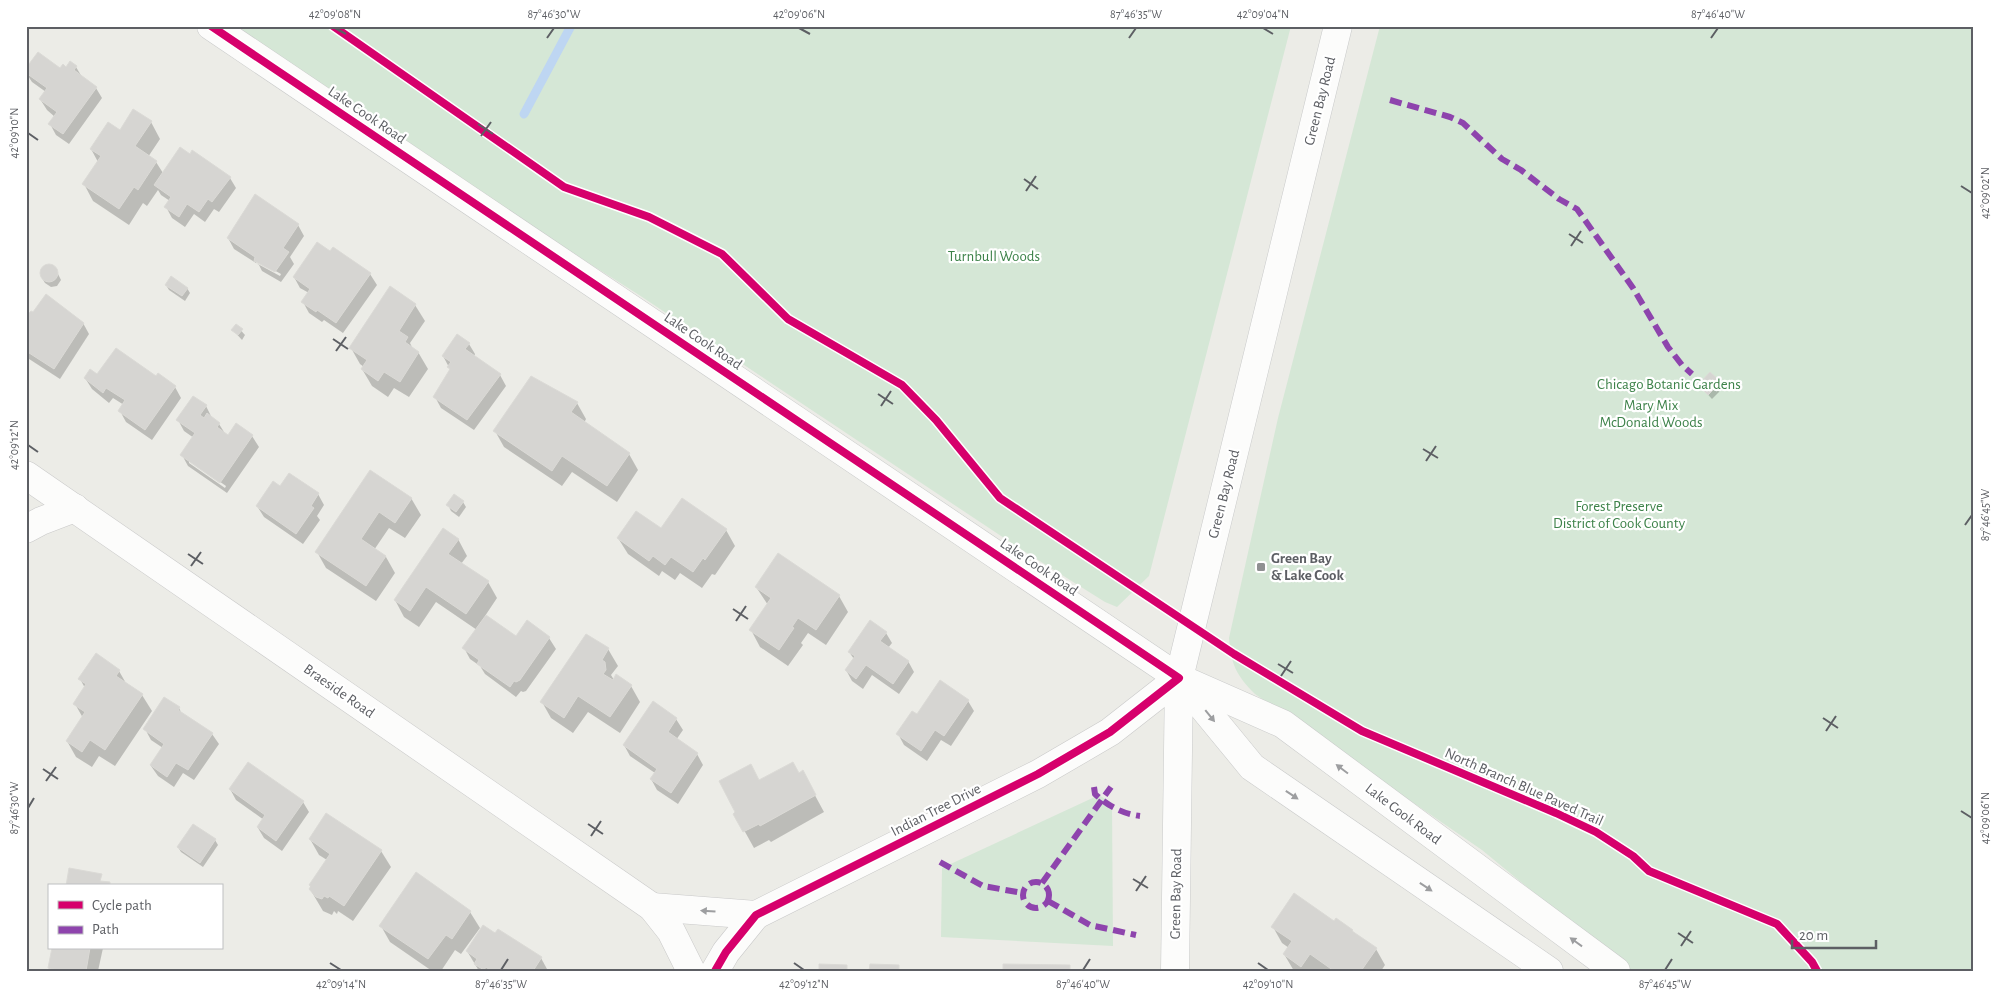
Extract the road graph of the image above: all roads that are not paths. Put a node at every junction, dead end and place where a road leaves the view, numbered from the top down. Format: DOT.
graph roads {
  1 [pos="211,26"];
  2 [pos="1338,26"];
  3 [pos="26,475"];
  4 [pos="75,508"];
  5 [pos="26,529"];
  6 [pos="1179,678"];
  7 [pos="652,907"];
  8 [pos="756,915"];
  9 [pos="691,971"];
  10 [pos="715,971"];
  11 [pos="1175,971"];
  12 [pos="1549,971"];
  13 [pos="1616,971"];
  1 -- 6 [label="street, Lake Cook Road"];
  2 -- 6 [label="street, Green Bay Road"];
  3 -- 4 [label="street, Braeside Road"];
  4 -- 5 [label="street"];
  4 -- 7 [label="street, Braeside Road"];
  6 -- 8 [label="street, Indian Tree Drive"];
  6 -- 11 [label="street, Green Bay Road"];
  6 -- 12 [label="street, Lake Cook Road, one-way"];
  13 -- 6 [label="street, Lake Cook Road, one-way"];
  8 -- 7 [label="street, one-way"];
  7 -- 9 [label="street, Braeside Road"];
  8 -- 10 [label="street, Indian Tree Drive"];
}
